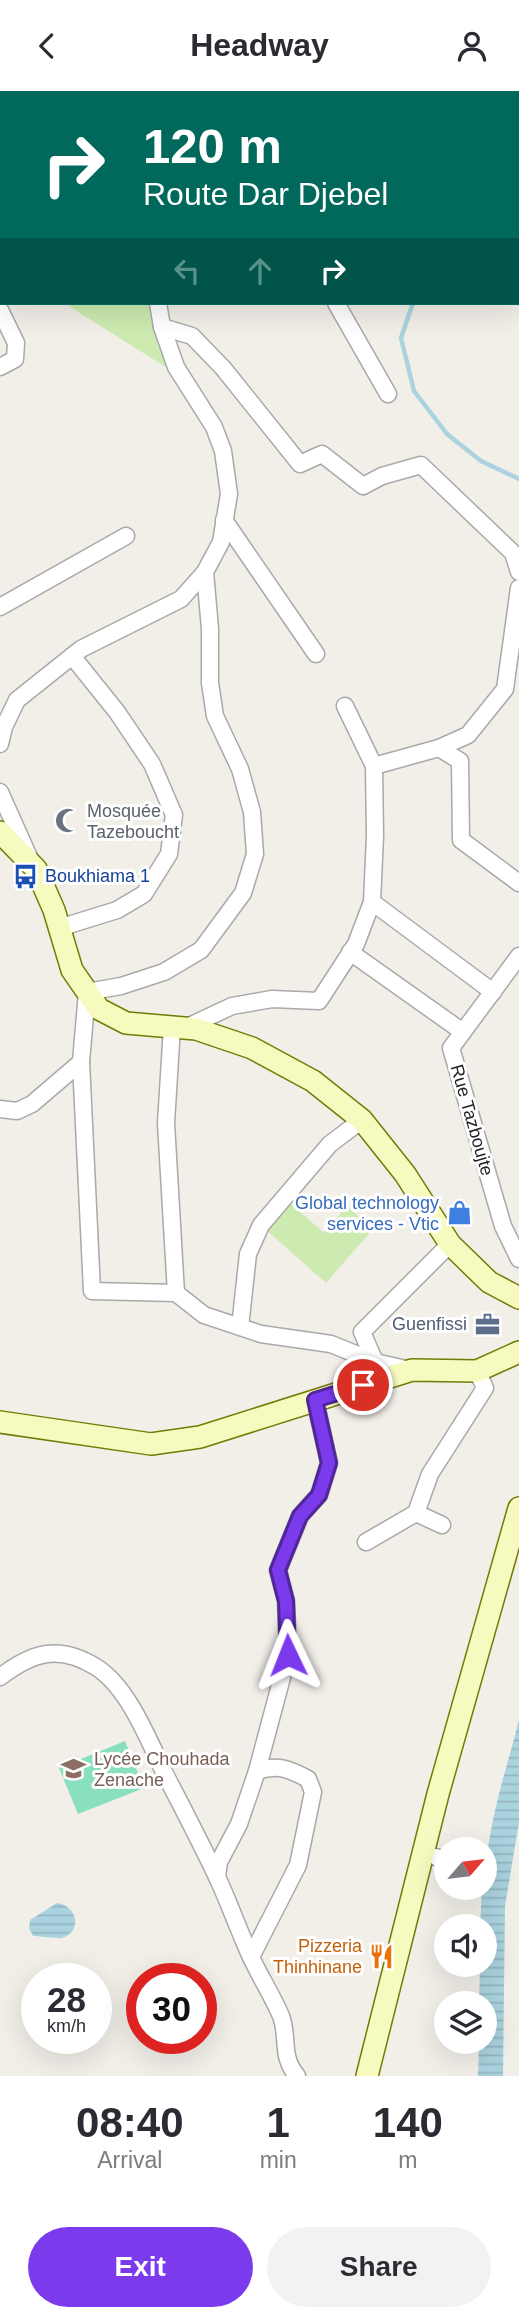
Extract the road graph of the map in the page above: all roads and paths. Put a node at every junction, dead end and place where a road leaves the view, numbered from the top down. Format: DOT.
graph roads {
  1 [pos="158,305"];
  2 [pos="338,305"];
  3 [pos="0,310"];
  4 [pos="162,327"];
  5 [pos="0,367"];
  6 [pos="388,394"];
  7 [pos="224,520"];
  8 [pos="126,536"];
  9 [pos="205,572"];
  10 [pos="519,572"];
  11 [pos="519,588"];
  12 [pos="0,607"];
  13 [pos="316,654"];
  14 [pos="72,656"];
  15 [pos="345,706"];
  16 [pos="468,735"];
  17 [pos="0,744"];
  18 [pos="439,748"];
  19 [pos="460,761"];
  20 [pos="374,766"];
  21 [pos="0,792"];
  22 [pos="0,832"];
  23 [pos="36,869"];
  24 [pos="519,883"];
  25 [pos="372,902"];
  26 [pos="59,928"];
  27 [pos="351,952"];
  28 [pos="519,956"];
  29 [pos="88,992"];
  30 [pos="493,992"];
  31 [pos="179,1028"];
  32 [pos="463,1032"];
  33 [pos="81,1062"];
  34 [pos="0,1109"];
  35 [pos="362,1119"];
  36 [pos="450,1244"];
  37 [pos="519,1259"];
  38 [pos="176,1293"];
  39 [pos="519,1298"];
  40 [pos="240,1327"];
  41 [pos="519,1352"];
  42 [pos="375,1362"];
  43 [pos="412,1370"];
  44 [pos="477,1371"];
  45 [pos="315,1400"];
  46 [pos="0,1422"];
  47 [pos="519,1508"];
  48 [pos="416,1513"];
  49 [pos="442,1525"];
  50 [pos="366,1542"];
  51 [pos="519,1553"];
  52 [pos="0,1677"];
  53 [pos="257,1771"];
  54 [pos="446,1837"];
  55 [pos="217,1877"];
  56 [pos="434,1881"];
  57 [pos="251,1957"];
  58 [pos="297,2076"];
  59 [pos="367,2076"];
  60 [pos="380,2076"];
  1 -- 4 [label="street"];
  2 -- 6 [label="street"];
  3 -- 5 [label="street"];
  4 -- 7 [label="street"];
  4 -- 10 [label="street"];
  7 -- 9 [label="street"];
  7 -- 13 [label="street"];
  8 -- 12 [label="street"];
  9 -- 14 [label="street"];
  9 -- 29 [label="street"];
  11 -- 16 [label="street"];
  14 -- 17 [label="street"];
  14 -- 26 [label="street"];
  15 -- 20 [label="street"];
  16 -- 18 [label="street"];
  16 -- 19 [label="street"];
  18 -- 19 [label="street"];
  18 -- 20 [label="street"];
  19 -- 24 [label="street"];
  20 -- 25 [label="street"];
  21 -- 23 [label="street"];
  22 -- 23 [label="street"];
  23 -- 26 [label="street"];
  25 -- 27 [label="street"];
  25 -- 30 [label="street"];
  26 -- 29 [label="street"];
  27 -- 31 [label="street"];
  27 -- 32 [label="street"];
  28 -- 30 [label="street, Rue Tazboujte"];
  29 -- 31 [label="street"];
  29 -- 33 [label="street"];
  30 -- 32 [label="street, Rue Tazboujte"];
  31 -- 35 [label="street"];
  31 -- 38 [label="street"];
  32 -- 37 [label="street, Rue Tazboujte"];
  33 -- 34 [label="street"];
  33 -- 38 [label="street"];
  35 -- 36 [label="street"];
  35 -- 40 [label="street"];
  36 -- 39 [label="street"];
  36 -- 42 [label="street"];
  38 -- 40 [label="street"];
  40 -- 42 [label="street"];
  41 -- 44 [label="street"];
  42 -- 43 [label="street"];
  43 -- 44 [label="street"];
  43 -- 45 [label="street"];
  44 -- 48 [label="street"];
  45 -- 46 [label="street"];
  45 -- 53 [label="street"];
  47 -- 59 [label="street"];
  48 -- 49 [label="street"];
  48 -- 50 [label="street"];
  51 -- 54 [label="street"];
  52 -- 55 [label="street"];
  53 -- 55 [label="street"];
  53 -- 57 [label="street"];
  55 -- 57 [label="street"];
  56 -- 60 [label="street"];
  57 -- 58 [label="street"];
}
